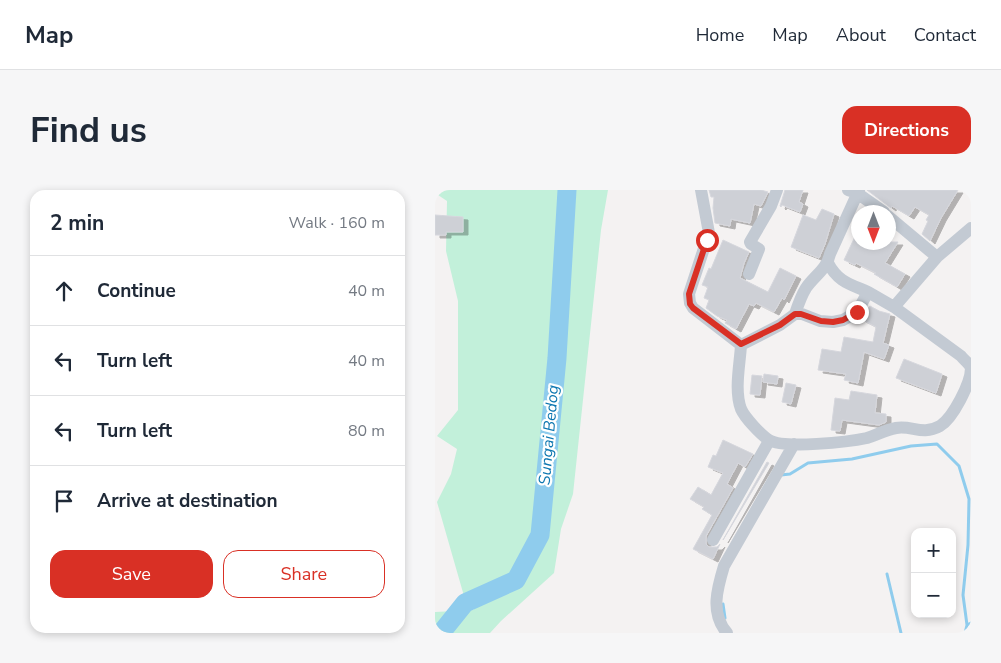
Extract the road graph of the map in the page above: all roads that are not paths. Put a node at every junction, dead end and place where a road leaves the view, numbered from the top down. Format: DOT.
graph roads {
  1 [pos="701,190"];
  2 [pos="777,190"];
  3 [pos="854,191"];
  4 [pos="874,205"];
  5 [pos="896,222"];
  6 [pos="971,228"];
  7 [pos="937,257"];
  8 [pos="828,263"];
  9 [pos="749,274"];
  10 [pos="868,292"];
  11 [pos="894,307"];
  12 [pos="795,314"];
  13 [pos="741,344"];
  14 [pos="769,441"];
  15 [pos="794,444"];
  16 [pos="713,540"];
  17 [pos="727,633"];
  1 -- 13 [label="street"];
  2 -- 9 [label="street"];
  3 -- 4 [label="street"];
  3 -- 8 [label="street"];
  5 -- 7 [label="street"];
  6 -- 7 [label="street"];
  7 -- 11 [label="street"];
  8 -- 10 [label="street"];
  8 -- 12 [label="street"];
  10 -- 11 [label="street"];
  10 -- 12 [label="street"];
  11 -- 15 [label="street"];
  12 -- 13 [label="street"];
  13 -- 14 [label="street"];
  14 -- 15 [label="street"];
  14 -- 16 [label="street"];
  15 -- 17 [label="street"];
}
